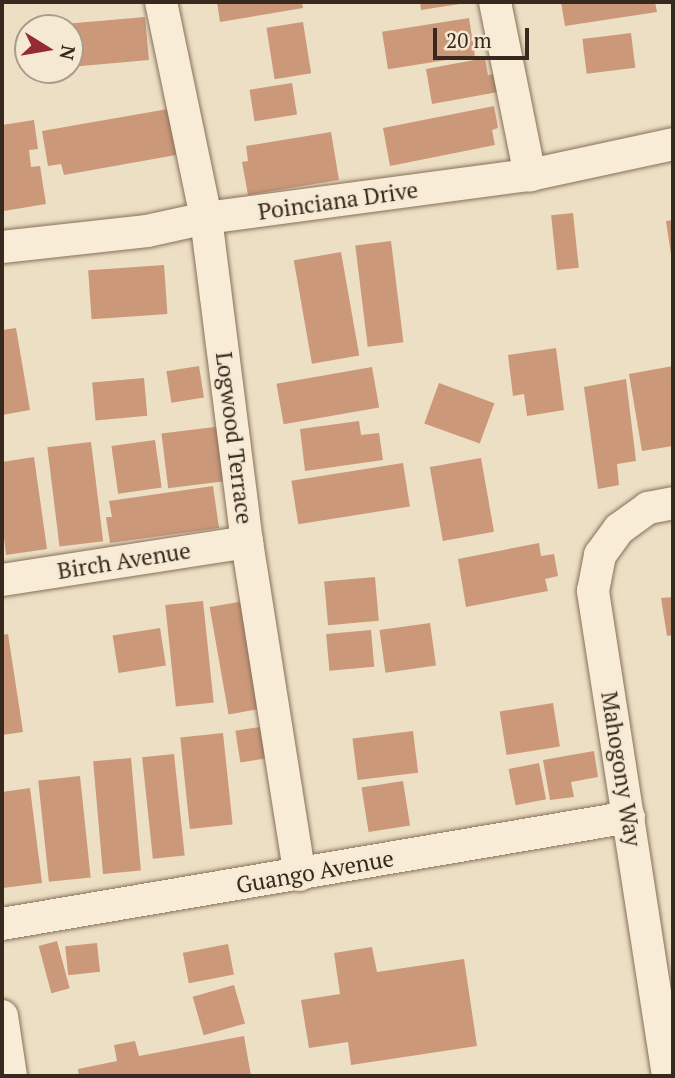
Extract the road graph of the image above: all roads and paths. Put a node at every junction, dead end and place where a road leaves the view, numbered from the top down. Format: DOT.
graph roads {
  1 [pos="161,2"];
  2 [pos="495,2"];
  3 [pos="673,144"];
  4 [pos="530,175"];
  5 [pos="206,219"];
  6 [pos="2,247"];
  7 [pos="673,503"];
  8 [pos="247,542"];
  9 [pos="2,580"];
  10 [pos="629,817"];
  11 [pos="300,875"];
  12 [pos="2,923"];
  13 [pos="2,1016"];
  14 [pos="11,1076"];
  15 [pos="668,1076"];
  1 -- 5 [label="street, Logwood Terrace"];
  2 -- 4 [label="street"];
  3 -- 4 [label="street, Poinciana Drive"];
  4 -- 5 [label="street, Poinciana Drive"];
  5 -- 6 [label="street, Poinciana Drive"];
  5 -- 8 [label="street, Logwood Terrace"];
  7 -- 10 [label="street, Mahogony Way"];
  8 -- 9 [label="street, Birch Avenue"];
  8 -- 11 [label="street, Logwood Terrace"];
  10 -- 11 [label="street, Guango Avenue"];
  10 -- 15 [label="street, Mahogony Way"];
  11 -- 12 [label="street, Guango Avenue"];
  13 -- 14 [label="street"];
}
